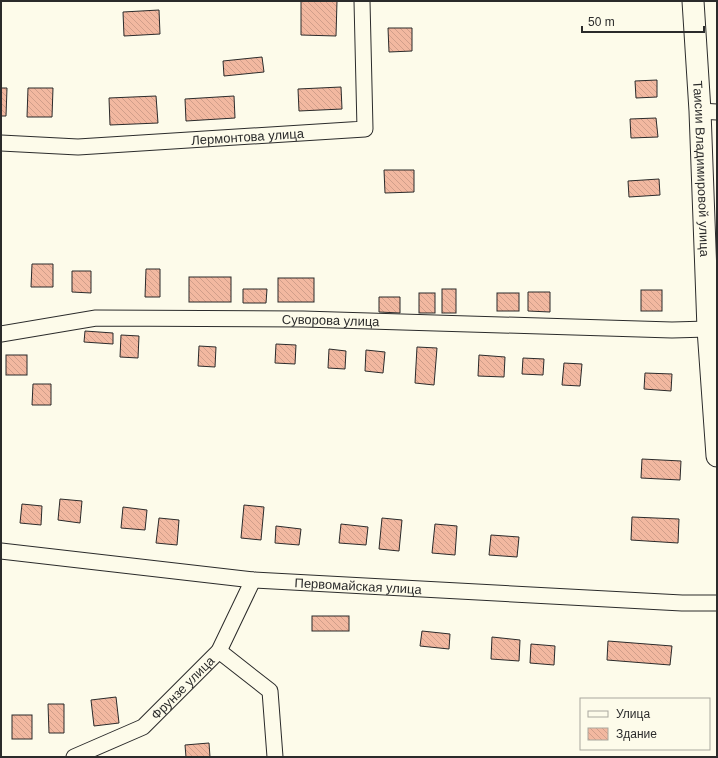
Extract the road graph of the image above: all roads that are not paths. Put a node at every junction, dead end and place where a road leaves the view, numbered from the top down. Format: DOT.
graph roads {
  1 [pos="362,1"];
  2 [pos="693,1"];
  3 [pos="709,112"];
  4 [pos="1,143"];
  5 [pos="708,329"];
  6 [pos="1,334"];
  7 [pos="717,456"];
  8 [pos="1,551"];
  9 [pos="253,580"];
  10 [pos="717,603"];
  11 [pos="219,651"];
  12 [pos="74,757"];
  13 [pos="275,757"];
  1 -- 4 [label="street, Лермонтова улица"];
  2 -- 3 [label="street, Таисии Владимировой улица"];
  3 -- 5 [label="street, Таисии Владимировой улица"];
  5 -- 6 [label="street, Суворова улица"];
  5 -- 7 [label="street, Таисии Владимировой улица"];
  8 -- 9 [label="street, Первомайская улица"];
  9 -- 10 [label="street, Первомайская улица"];
  9 -- 11 [label="street, Фрунзе улица"];
  11 -- 12 [label="street, Фрунзе улица"];
  11 -- 13 [label="street"];
}
